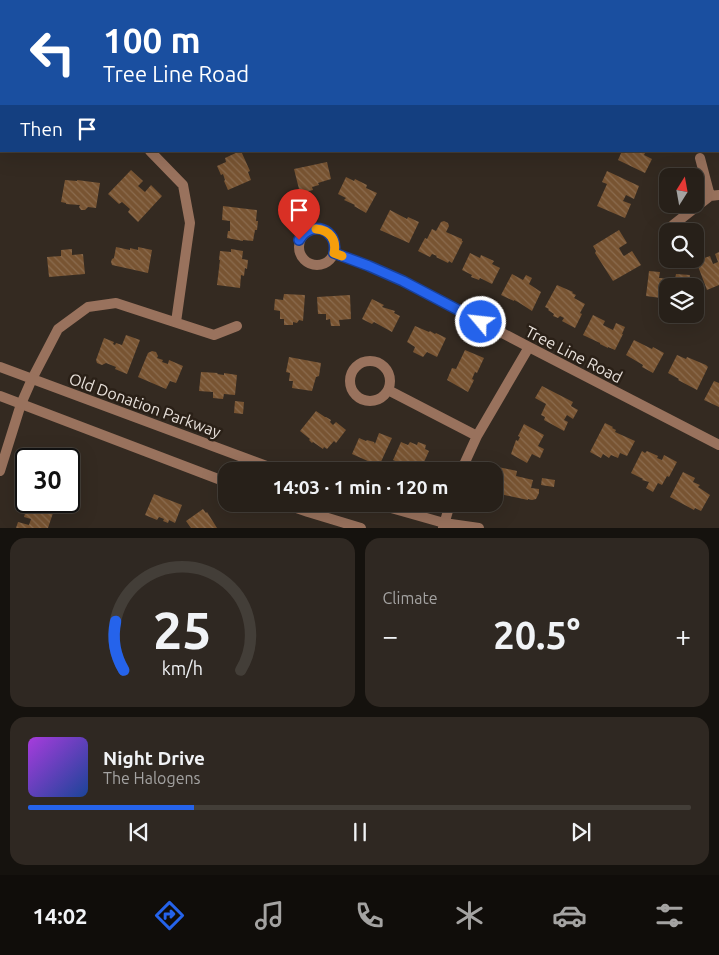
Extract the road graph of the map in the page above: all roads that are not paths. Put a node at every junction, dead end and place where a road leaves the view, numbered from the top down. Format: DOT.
graph roads {
  1 [pos="151,152"];
  2 [pos="700,158"];
  3 [pos="715,196"];
  4 [pos="675,223"];
  5 [pos="334,253"];
  6 [pos="176,322"];
  7 [pos="236,326"];
  8 [pos="529,347"];
  9 [pos="0,367"];
  10 [pos="32,379"];
  11 [pos="388,390"];
  12 [pos="0,396"];
  13 [pos="21,404"];
  14 [pos="477,436"];
  15 [pos="719,445"];
  16 [pos="256,462"];
  17 [pos="465,462"];
  18 [pos="0,471"];
  19 [pos="218,479"];
  20 [pos="308,512"];
  21 [pos="403,512"];
  22 [pos="448,512"];
  23 [pos="444,525"];
  24 [pos="361,528"];
  25 [pos="480,528"];
  1 -- 6 [label="street"];
  2 -- 3 [label="street"];
  3 -- 4 [label="street"];
  5 -- 8 [label="street, Tree Line Road"];
  6 -- 7 [label="street"];
  6 -- 10 [label="street"];
  8 -- 14 [label="street"];
  8 -- 15 [label="street, Tree Line Road"];
  9 -- 10 [label="street, Old Donation Parkway"];
  10 -- 13 [label="street"];
  10 -- 16 [label="street, Old Donation Parkway"];
  11 -- 11 [label="street"];
  11 -- 14 [label="street"];
  12 -- 13 [label="street"];
  13 -- 18 [label="street"];
  13 -- 19 [label="street"];
  14 -- 17 [label="street"];
  20 -- 24 [label="street"];
  21 -- 23 [label="street"];
  22 -- 23 [label="street"];
  23 -- 25 [label="street"];
}
